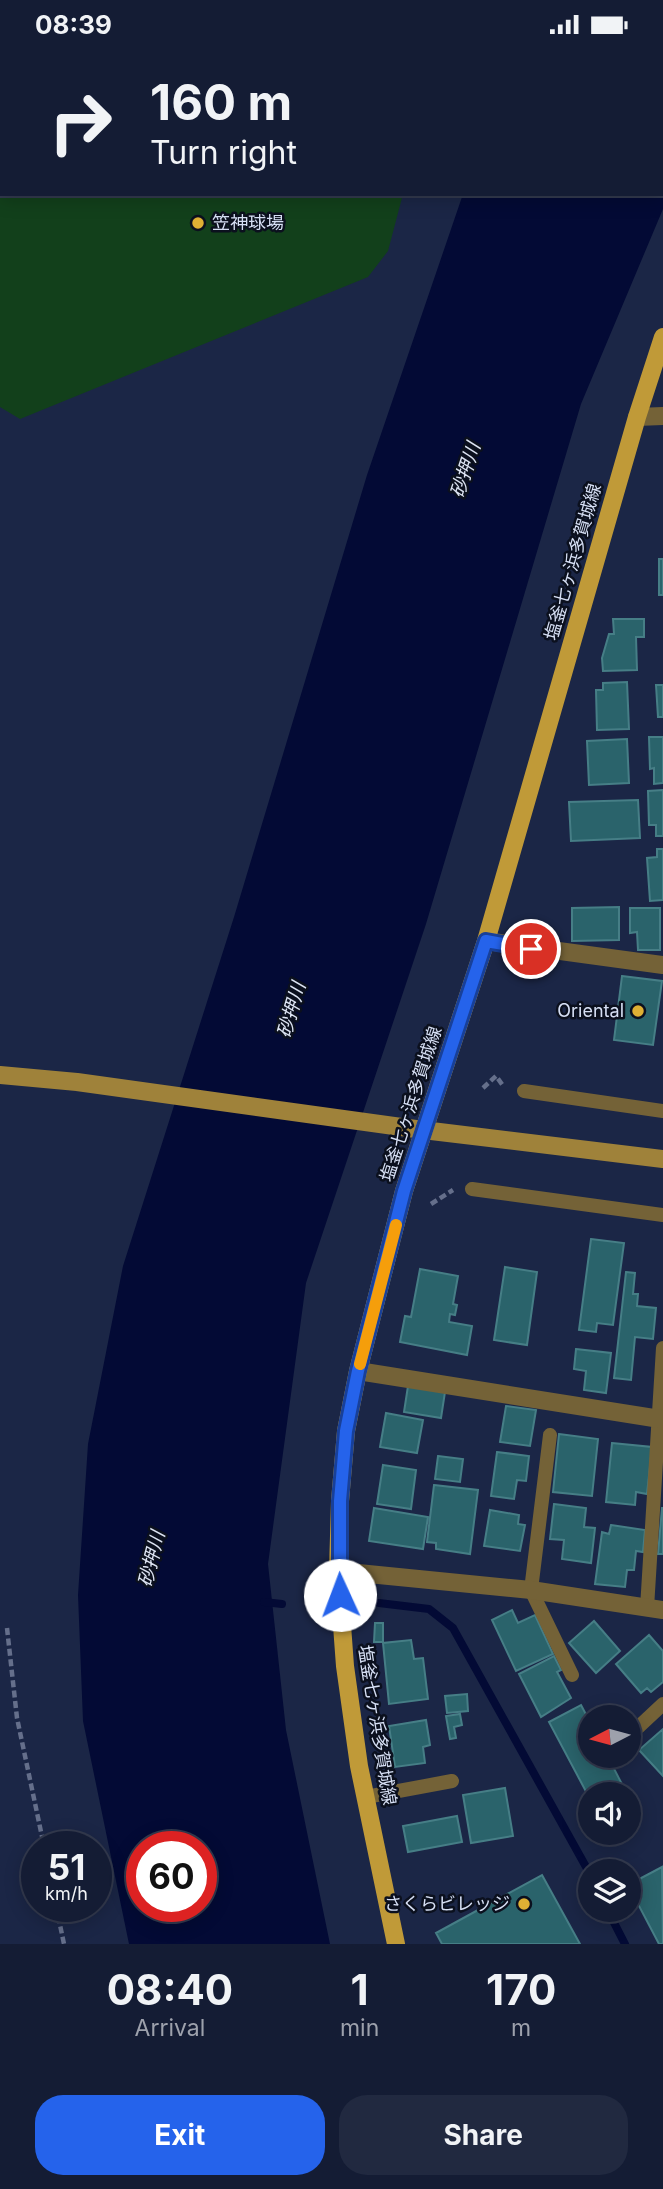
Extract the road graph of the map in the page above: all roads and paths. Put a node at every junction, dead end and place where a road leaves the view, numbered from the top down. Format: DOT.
graph roads {
  1 [pos="663,337"];
  2 [pos="637,417"];
  3 [pos="663,417"];
  4 [pos="486,941"];
  5 [pos="663,965"];
  6 [pos="0,1075"];
  7 [pos="491,1081"];
  8 [pos="483,1088"];
  9 [pos="524,1091"];
  10 [pos="663,1111"];
  11 [pos="424,1130"];
  12 [pos="663,1159"];
  13 [pos="472,1189"];
  14 [pos="663,1215"];
  15 [pos="663,1348"];
  16 [pos="358,1371"];
  17 [pos="660,1419"];
  18 [pos="550,1434"];
  19 [pos="338,1571"];
  20 [pos="531,1590"];
  21 [pos="655,1609"];
  22 [pos="7,1628"];
  23 [pos="572,1675"];
  24 [pos="663,1704"];
  25 [pos="641,1725"];
  26 [pos="452,1781"];
  27 [pos="366,1797"];
  28 [pos="41,1831"];
  29 [pos="59,1922"];
  30 [pos="64,1944"];
  31 [pos="396,1944"];
  1 -- 2 [label="main road, 塩釜七ヶ浜多賀城線"];
  2 -- 3 [label="street"];
  2 -- 4 [label="main road, 塩釜七ヶ浜多賀城線"];
  4 -- 5 [label="street"];
  4 -- 11 [label="main road, 塩釜七ヶ浜多賀城線"];
  6 -- 11 [label="street"];
  7 -- 8 [label="path"];
  9 -- 10 [label="lane"];
  11 -- 12 [label="street"];
  11 -- 16 [label="main road, 塩釜七ヶ浜多賀城線"];
  13 -- 14 [label="lane"];
  15 -- 17 [label="lane"];
  16 -- 17 [label="street"];
  16 -- 19 [label="main road, 塩釜七ヶ浜多賀城線"];
  17 -- 21 [label="lane"];
  18 -- 20 [label="lane"];
  19 -- 20 [label="street"];
  19 -- 27 [label="main road, 塩釜七ヶ浜多賀城線"];
  20 -- 21 [label="street"];
  20 -- 23 [label="lane"];
  22 -- 28 [label="path"];
  24 -- 25 [label="lane"];
  26 -- 27 [label="lane"];
  27 -- 31 [label="main road, 塩釜七ヶ浜多賀城線"];
  29 -- 30 [label="path"];
}
